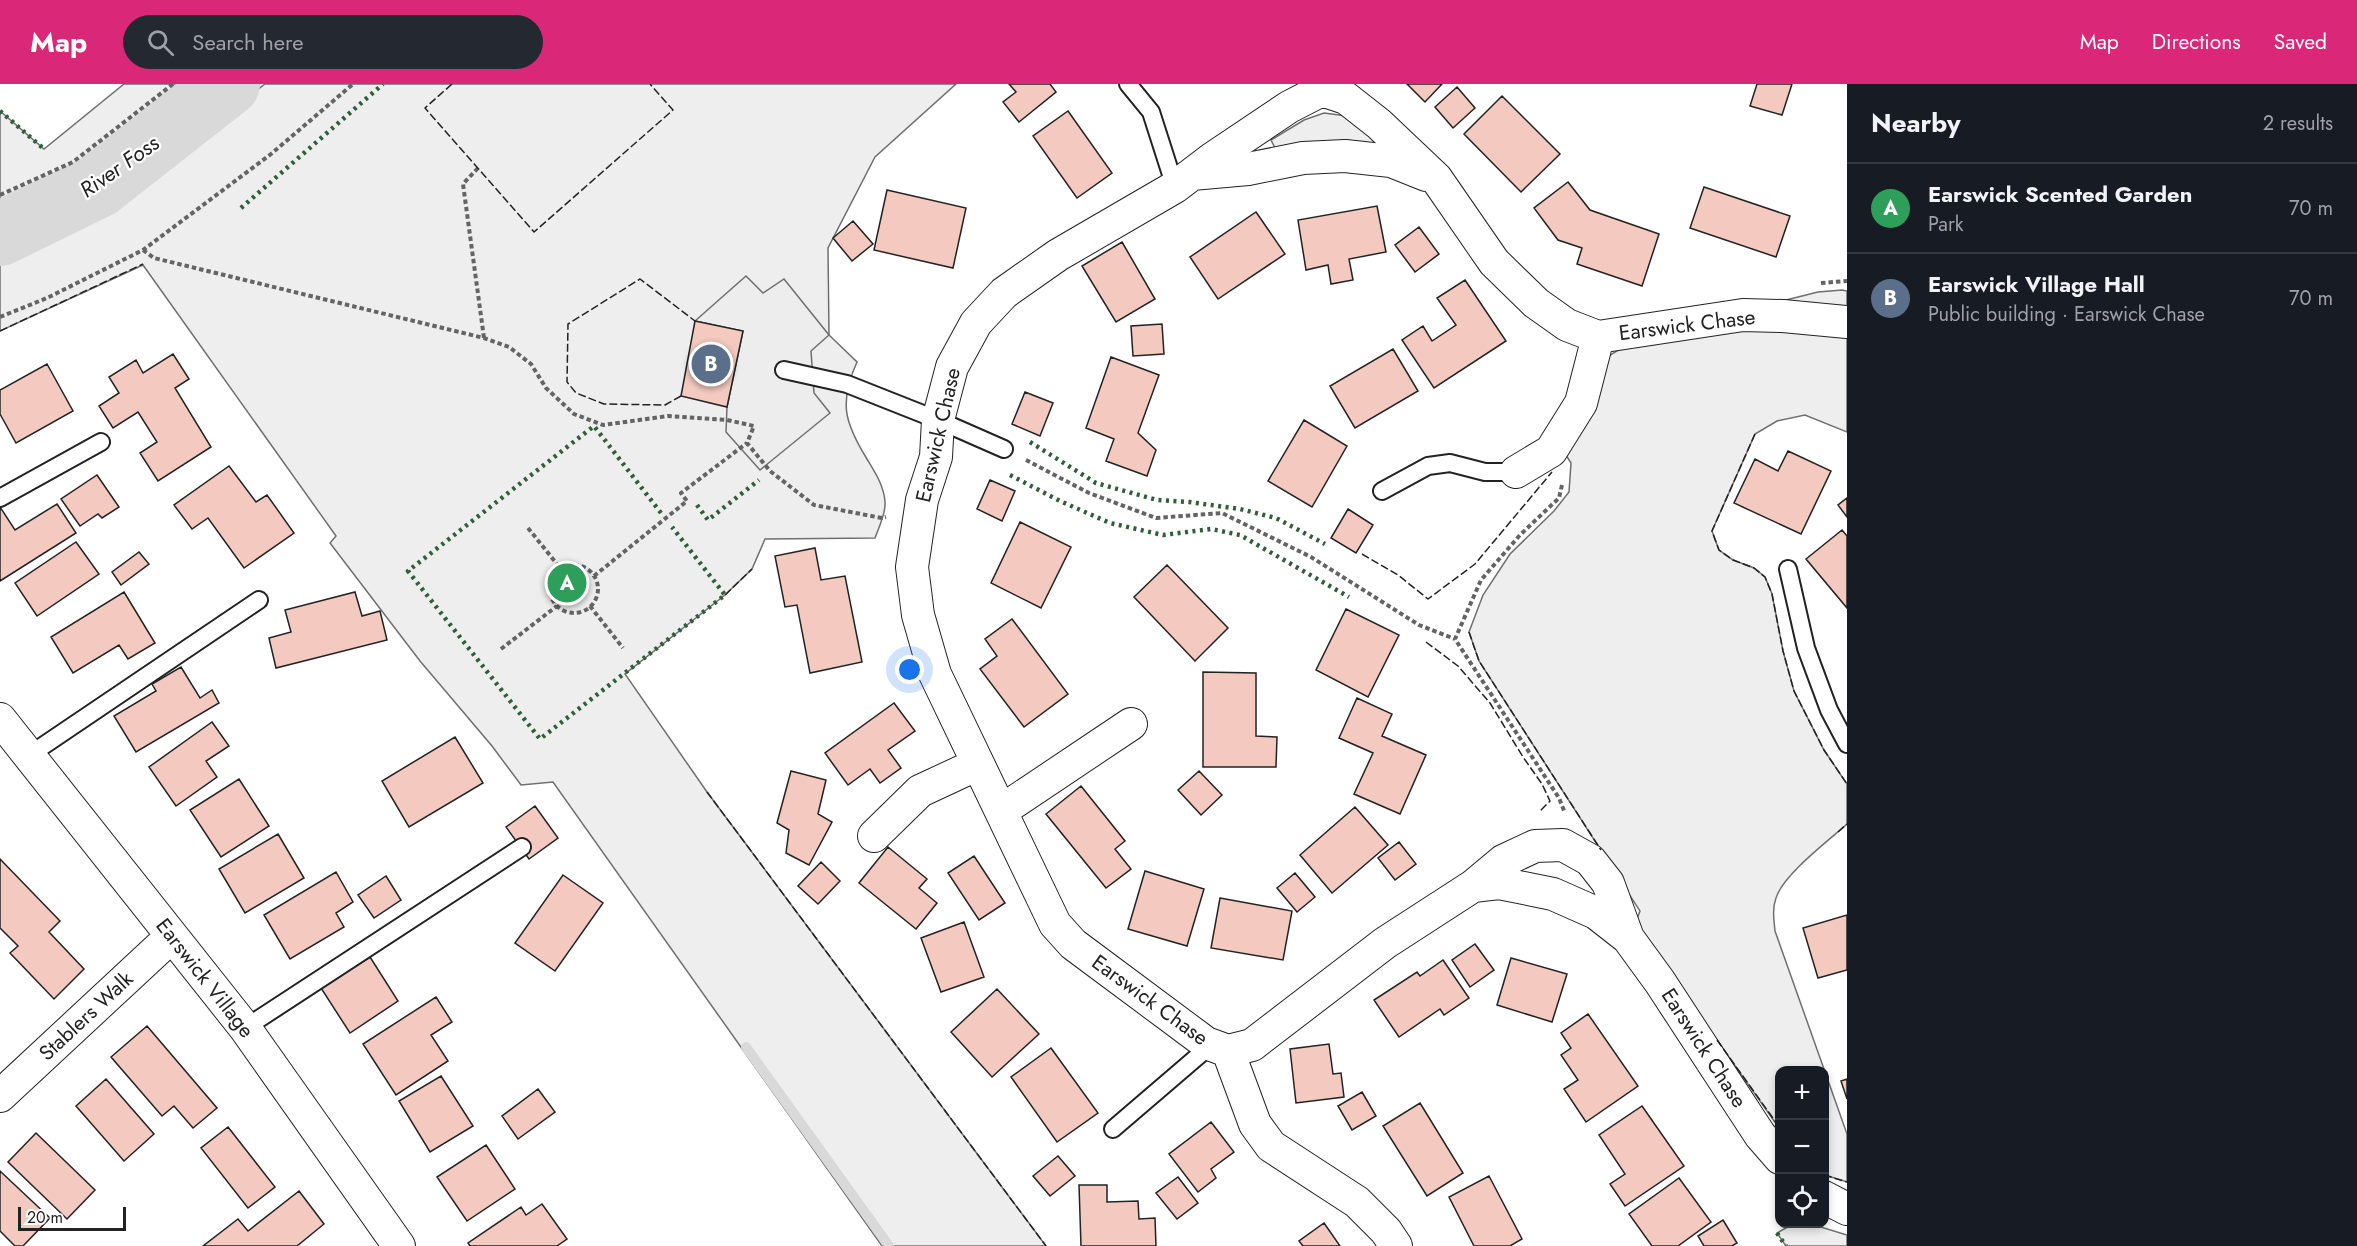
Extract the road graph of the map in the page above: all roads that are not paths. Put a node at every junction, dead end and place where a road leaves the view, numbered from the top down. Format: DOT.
graph roads {
  1 [pos="1128,84"];
  2 [pos="1436,178"];
  3 [pos="1183,181"];
  4 [pos="1847,322"];
  5 [pos="1598,337"];
  6 [pos="784,370"];
  7 [pos="938,420"];
  8 [pos="101,442"];
  9 [pos="1004,449"];
  10 [pos="1516,472"];
  11 [pos="1382,491"];
  12 [pos="0,498"];
  13 [pos="1788,569"];
  14 [pos="259,600"];
  15 [pos="0,719"];
  16 [pos="1131,724"];
  17 [pos="1847,744"];
  18 [pos="27,756"];
  19 [pos="978,764"];
  20 [pos="1001,811"];
  21 [pos="874,836"];
  22 [pos="522,848"];
  23 [pos="1473,886"];
  24 [pos="172,936"];
  25 [pos="1628,938"];
  26 [pos="245,1028"];
  27 [pos="1220,1048"];
  28 [pos="0,1096"];
  29 [pos="1113,1129"];
  30 [pos="1775,1153"];
  31 [pos="1829,1200"];
  32 [pos="1847,1209"];
  33 [pos="399,1246"];
  34 [pos="1396,1246"];
  1 -- 3 [label="lane"];
  2 -- 3 [label="street, Earswick Chase"];
  2 -- 3 [label="street, Earswick Chase"];
  2 -- 5 [label="street, Earswick Chase"];
  3 -- 7 [label="street, Earswick Chase"];
  4 -- 5 [label="street, Earswick Chase"];
  5 -- 10 [label="street, Earswick Chase"];
  6 -- 7 [label="lane"];
  7 -- 9 [label="lane"];
  7 -- 19 [label="street, Earswick Chase"];
  8 -- 12 [label="lane"];
  10 -- 11 [label="lane, Earswick Chase"];
  13 -- 17 [label="lane"];
  14 -- 18 [label="lane"];
  15 -- 18 [label="street, Earswick Village"];
  16 -- 20 [label="street"];
  18 -- 24 [label="street, Earswick Village"];
  19 -- 20 [label="street, Earswick Chase"];
  19 -- 21 [label="street"];
  20 -- 27 [label="street, Earswick Chase"];
  22 -- 26 [label="lane"];
  23 -- 25 [label="street, Earswick Chase"];
  23 -- 25 [label="street, Earswick Chase"];
  23 -- 27 [label="street, Earswick Chase"];
  24 -- 26 [label="street, Earswick Village"];
  24 -- 28 [label="street, Stablers Walk"];
  25 -- 30 [label="street, Earswick Chase"];
  26 -- 33 [label="street, Earswick Village"];
  27 -- 29 [label="lane"];
  27 -- 34 [label="street"];
  31 -- 32 [label="street"];
}
